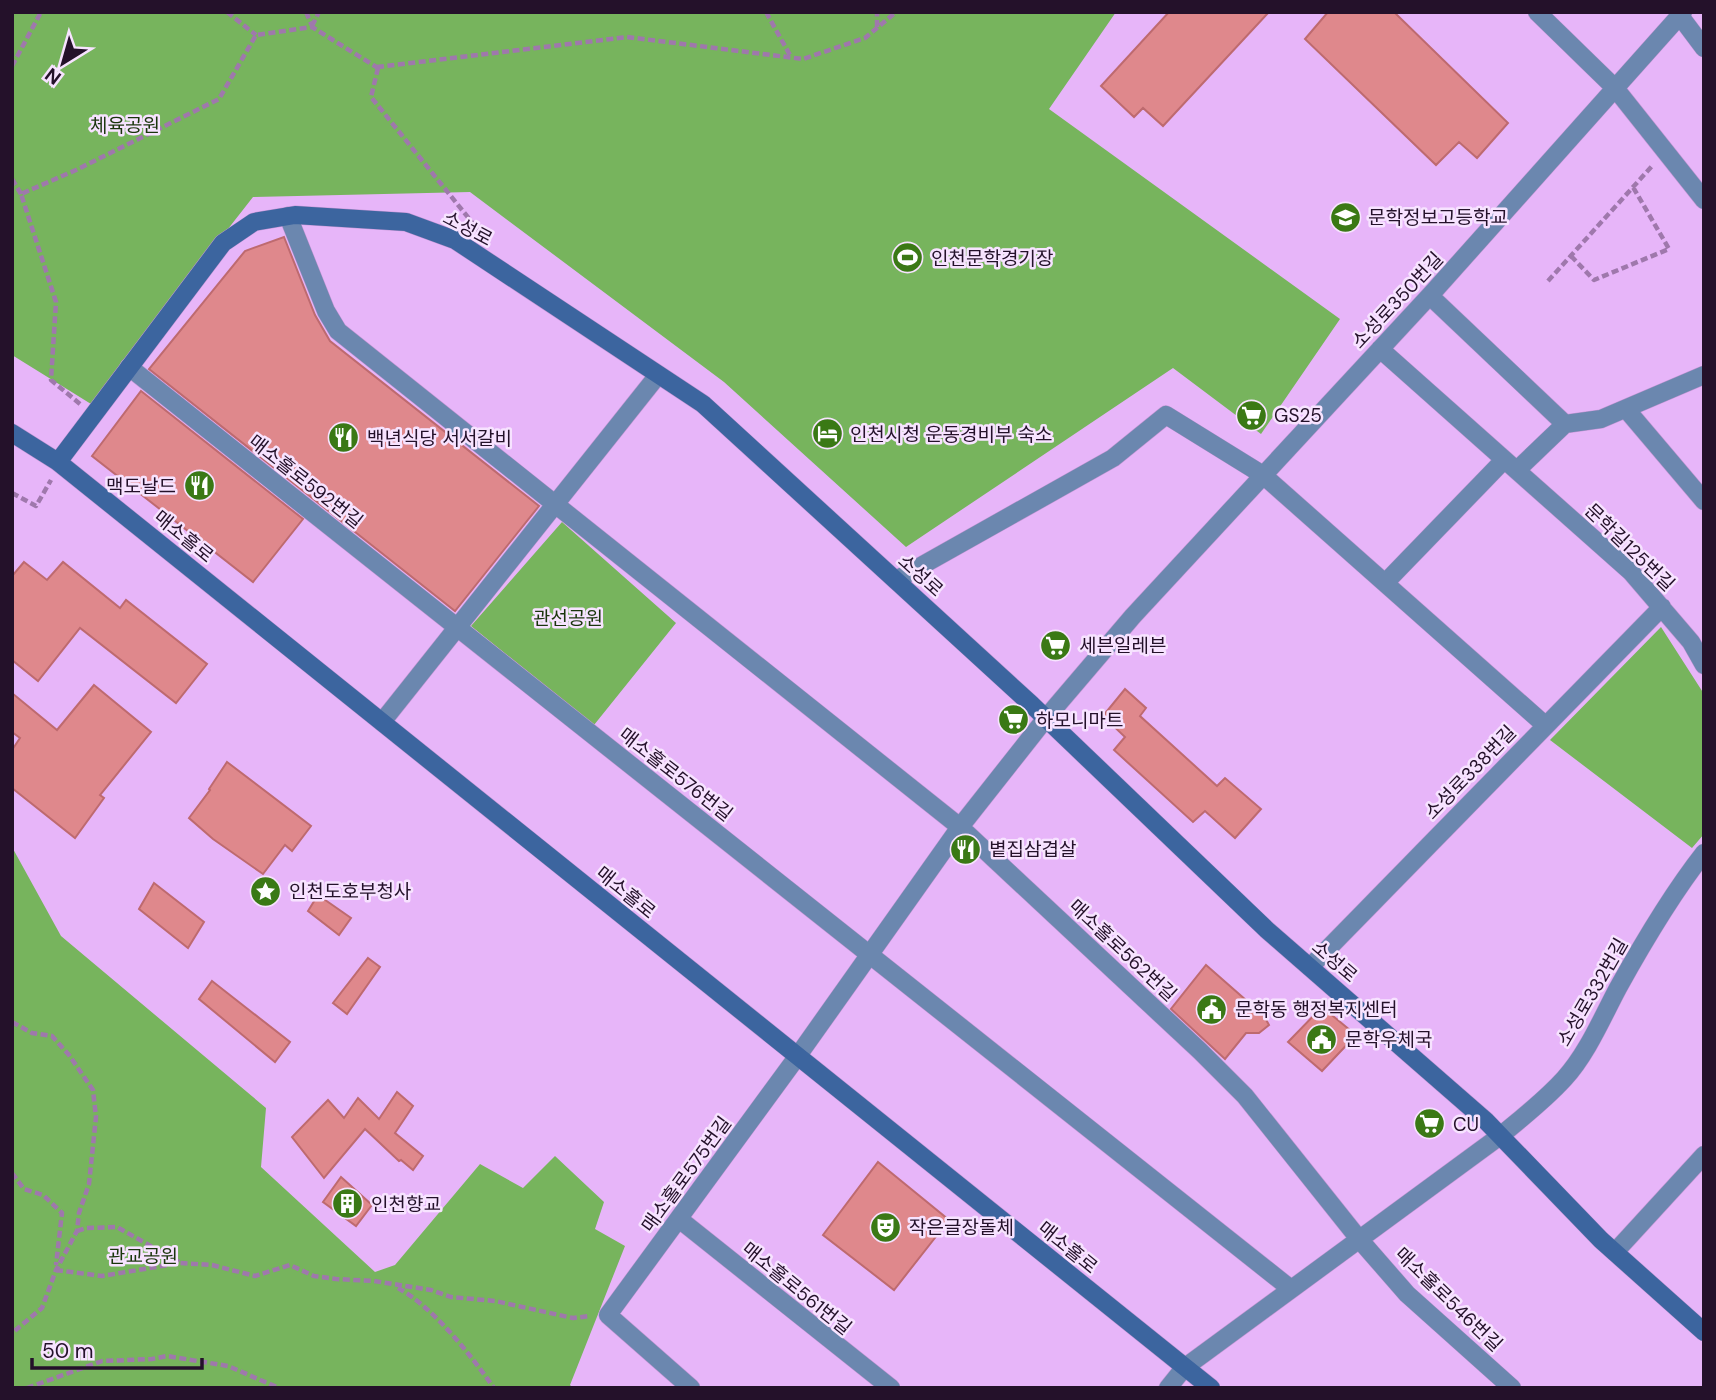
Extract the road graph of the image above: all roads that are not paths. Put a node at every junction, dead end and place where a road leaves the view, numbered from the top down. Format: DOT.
graph roads {
  1 [pos="1537,12"];
  2 [pos="1681,14"];
  3 [pos="1704,48"];
  4 [pos="1615,88"];
  5 [pos="1704,200"];
  6 [pos="288,216"];
  7 [pos="1430,296"];
  8 [pos="1380,349"];
  9 [pos="129,367"];
  10 [pos="658,374"];
  11 [pos="1704,375"];
  12 [pos="1626,409"];
  13 [pos="1565,424"];
  14 [pos="12,433"];
  15 [pos="58,462"];
  16 [pos="1510,465"];
  17 [pos="1263,475"];
  18 [pos="1704,501"];
  19 [pos="555,504"];
  20 [pos="896,580"];
  21 [pos="1385,583"];
  22 [pos="1662,607"];
  23 [pos="457,627"];
  24 [pos="1704,665"];
  25 [pos="1046,718"];
  26 [pos="382,722"];
  27 [pos="1545,725"];
  28 [pos="960,827"];
  29 [pos="1704,853"];
  30 [pos="869,954"];
  31 [pos="1310,967"];
  32 [pos="797,1057"];
  33 [pos="1500,1136"];
  34 [pos="1704,1154"];
  35 [pos="679,1219"];
  36 [pos="1359,1239"];
  37 [pos="1615,1252"];
  38 [pos="1291,1289"];
  39 [pos="1704,1332"];
  40 [pos="1184,1368"];
  41 [pos="691,1388"];
  42 [pos="891,1388"];
  43 [pos="1168,1388"];
  44 [pos="1211,1388"];
  45 [pos="1512,1388"];
  1 -- 4 [label="street"];
  2 -- 3 [label="street"];
  2 -- 4 [label="street, 소성로350번길"];
  4 -- 5 [label="street"];
  4 -- 7 [label="street, 소성로350번길"];
  6 -- 9 [label="street, 소성로"];
  6 -- 10 [label="street, 소성로"];
  6 -- 19 [label="street"];
  7 -- 8 [label="street, 소성로350번길"];
  7 -- 13 [label="street"];
  8 -- 16 [label="street, 문학길125번길"];
  8 -- 17 [label="street, 소성로350번길"];
  9 -- 15 [label="street, 소성로"];
  9 -- 23 [label="street, 매소홀로592번길"];
  10 -- 19 [label="street"];
  10 -- 20 [label="street, 소성로"];
  11 -- 12 [label="street"];
  12 -- 13 [label="street"];
  12 -- 18 [label="street"];
  13 -- 16 [label="street"];
  14 -- 15 [label="street, 매소홀로"];
  15 -- 26 [label="street, 매소홀로"];
  16 -- 21 [label="street"];
  16 -- 22 [label="street, 문학길125번길"];
  17 -- 20 [label="street"];
  17 -- 21 [label="street"];
  17 -- 25 [label="street, 소성로350번길"];
  19 -- 23 [label="street"];
  19 -- 28 [label="street"];
  20 -- 25 [label="street, 소성로"];
  21 -- 27 [label="street"];
  22 -- 24 [label="street, 문학길125번길"];
  22 -- 27 [label="street, 소성로338번길"];
  23 -- 26 [label="street"];
  23 -- 30 [label="street, 매소홀로576번길"];
  25 -- 28 [label="street"];
  25 -- 31 [label="street, 소성로"];
  26 -- 32 [label="street, 매소홀로"];
  27 -- 31 [label="street, 소성로338번길"];
  28 -- 30 [label="street"];
  28 -- 36 [label="street, 매소홀로562번길"];
  29 -- 33 [label="street, 소성로332번길"];
  30 -- 32 [label="street"];
  30 -- 38 [label="street"];
  31 -- 33 [label="street, 소성로"];
  32 -- 35 [label="street, 매소홀로575번길"];
  32 -- 40 [label="street, 매소홀로"];
  33 -- 36 [label="street"];
  33 -- 37 [label="street, 소성로"];
  34 -- 37 [label="street"];
  35 -- 41 [label="street, 매소홀로575번길"];
  35 -- 42 [label="street, 매소홀로561번길"];
  36 -- 38 [label="street"];
  36 -- 45 [label="street, 매소홀로546번길"];
  37 -- 39 [label="street, 소성로"];
  38 -- 40 [label="street"];
  40 -- 43 [label="street"];
  40 -- 44 [label="street, 매소홀로"];
}
